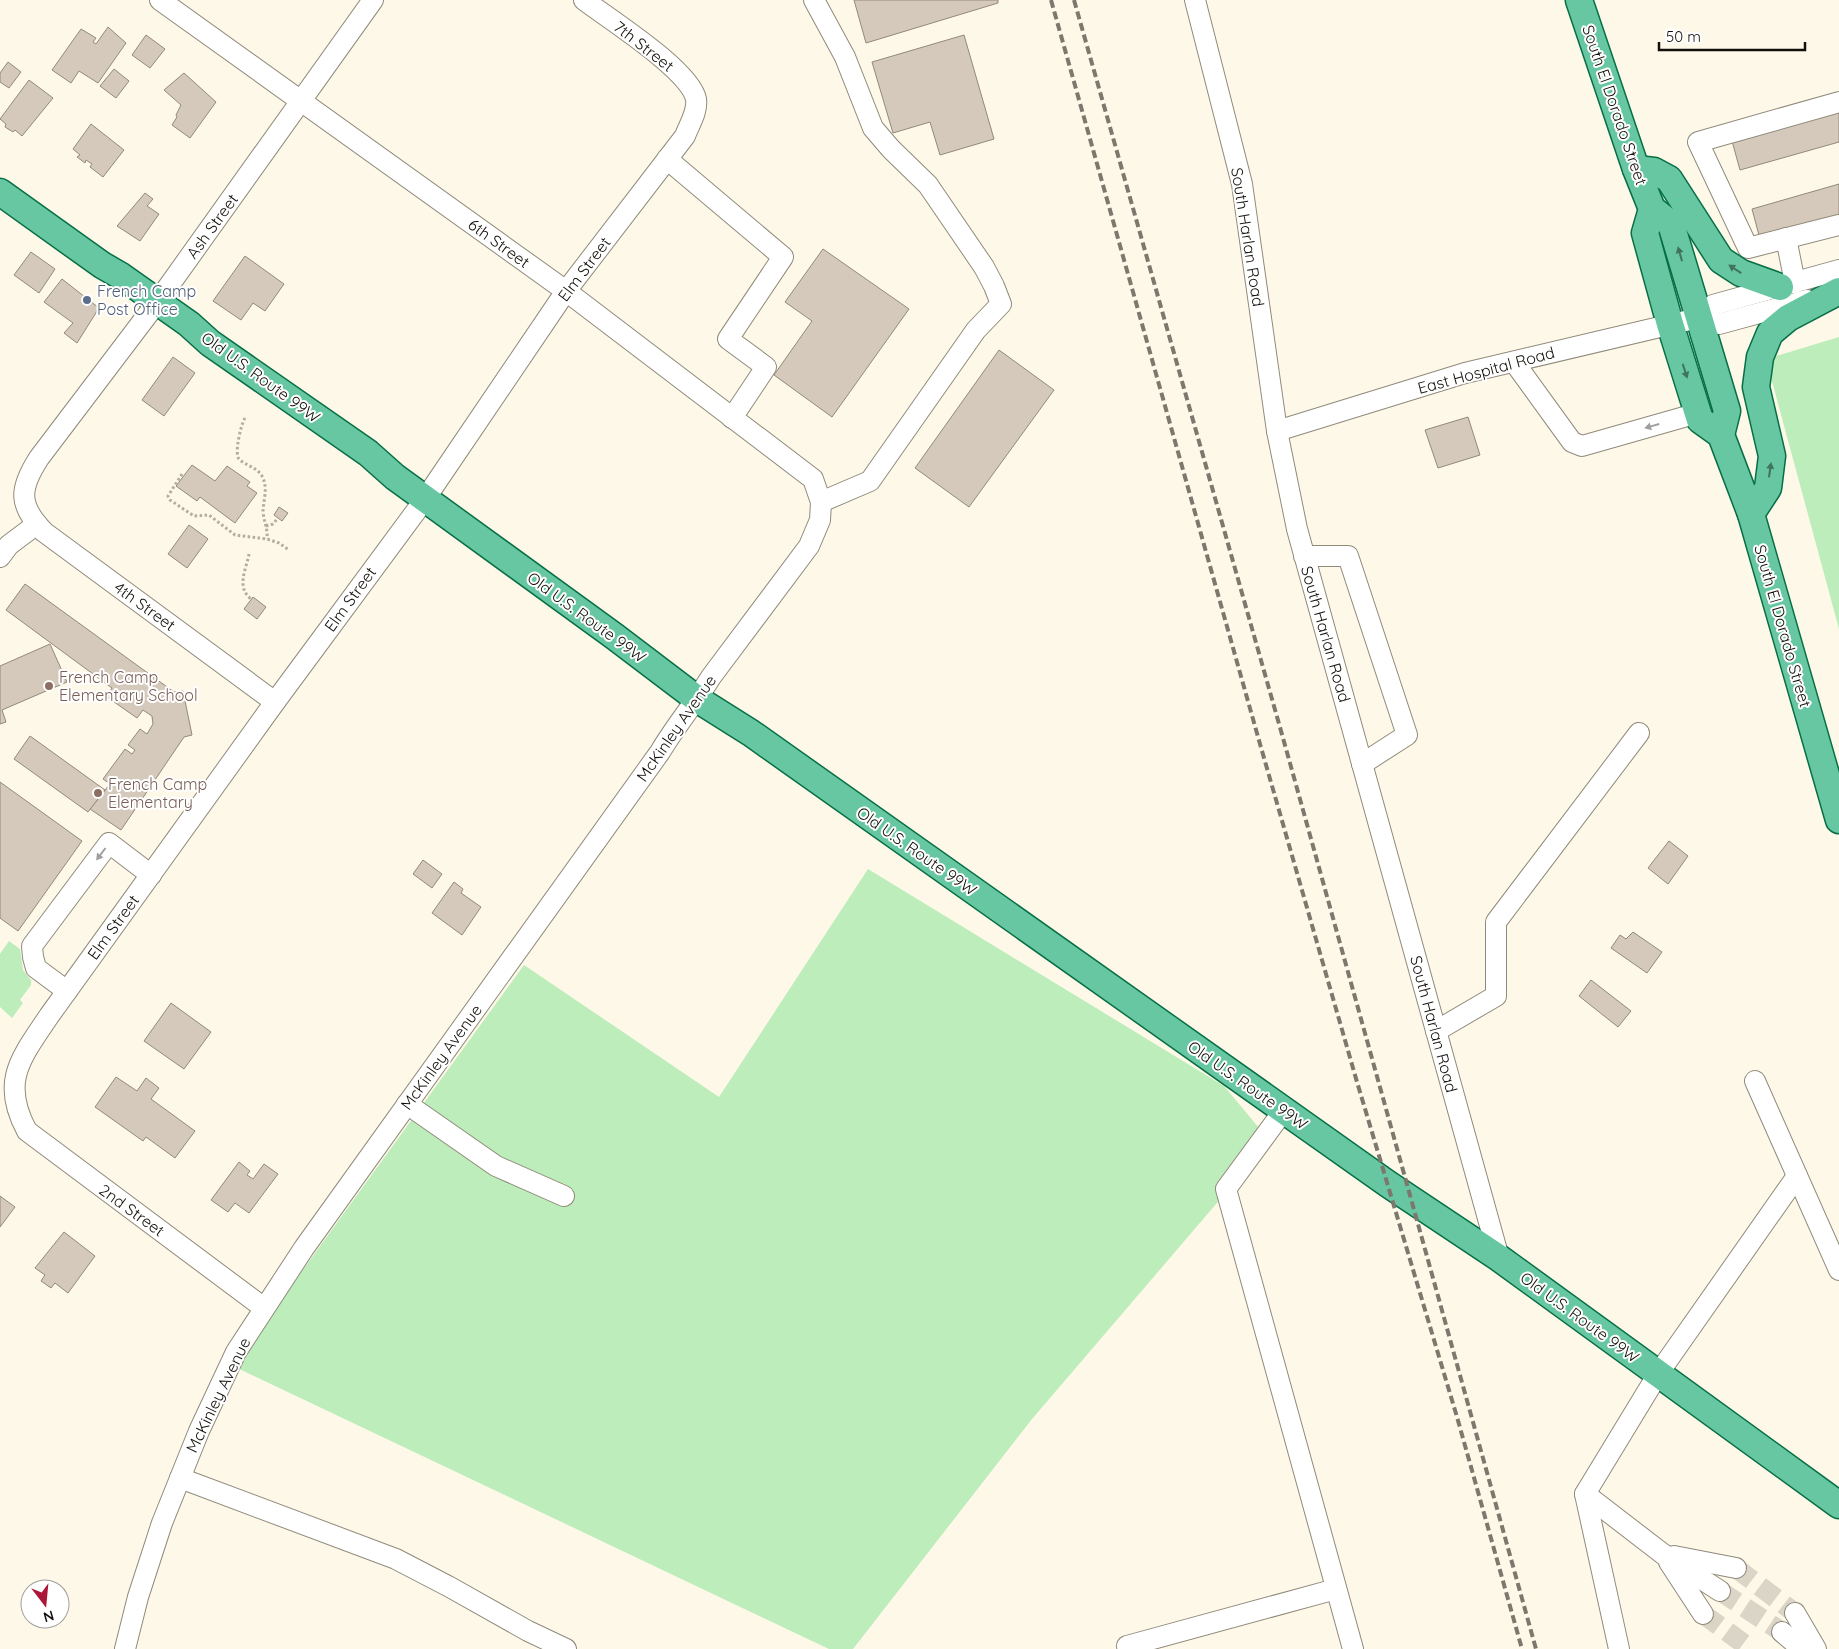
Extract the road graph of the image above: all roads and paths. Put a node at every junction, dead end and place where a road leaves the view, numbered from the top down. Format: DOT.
graph roads {
  1 [pos="160,0"];
  2 [pos="360,0"];
  3 [pos="373,0"];
  4 [pos="584,0"];
  5 [pos="814,0"];
  6 [pos="1195,0"];
  7 [pos="1580,0"];
  8 [pos="297,98"];
  9 [pos="696,98"];
  10 [pos="1839,102"];
  11 [pos="667,159"];
  12 [pos="1636,169"];
  13 [pos="0,192"];
  14 [pos="1652,209"];
  15 [pos="1839,225"];
  16 [pos="1786,238"];
  17 [pos="1839,270"];
  18 [pos="1787,285"];
  19 [pos="566,291"];
  20 [pos="1839,291"];
  21 [pos="153,298"];
  22 [pos="1698,318"];
  23 [pos="1670,324"];
  24 [pos="1514,362"];
  25 [pos="1698,412"];
  26 [pos="245,418"];
  27 [pos="732,418"];
  28 [pos="1277,431"];
  29 [pos="1721,435"];
  30 [pos="182,474"];
  31 [pos="425,499"];
  32 [pos="24,502"];
  33 [pos="821,502"];
  34 [pos="1751,514"];
  35 [pos="278,518"];
  36 [pos="37,524"];
  37 [pos="266,526"];
  38 [pos="267,539"];
  39 [pos="289,550"];
  40 [pos="249,554"];
  41 [pos="1304,556"];
  42 [pos="0,557"];
  43 [pos="251,600"];
  44 [pos="697,699"];
  45 [pos="275,702"];
  46 [pos="1639,733"];
  47 [pos="1362,764"];
  48 [pos="1839,820"];
  49 [pos="151,875"];
  50 [pos="67,991"];
  51 [pos="1436,1031"];
  52 [pos="1755,1081"];
  53 [pos="12,1103"];
  54 [pos="407,1104"];
  55 [pos="1284,1110"];
  56 [pos="1798,1176"];
  57 [pos="564,1196"];
  58 [pos="1499,1258"];
  59 [pos="1839,1270"];
  60 [pos="264,1308"];
  61 [pos="1658,1374"];
  62 [pos="180,1478"];
  63 [pos="1585,1494"];
  64 [pos="1839,1505"];
  65 [pos="1663,1554"];
  66 [pos="1736,1568"];
  67 [pos="1336,1589"];
  68 [pos="1720,1591"];
  69 [pos="1795,1613"];
  70 [pos="1703,1614"];
  71 [pos="1782,1632"];
  72 [pos="125,1649"];
  73 [pos="566,1649"];
  74 [pos="1128,1649"];
  75 [pos="1353,1649"];
  76 [pos="1619,1649"];
  77 [pos="1802,1649"];
  78 [pos="1816,1649"];
  1 -- 8 [label="street, 6th Street"];
  2 -- 8 [label="street, Ash Street"];
  3 -- 8 [label="street, Ash Street"];
  4 -- 9 [label="street, 7th Street"];
  5 -- 33 [label="street"];
  6 -- 28 [label="street, South Harlan Road"];
  7 -- 12 [label="main road, South El Dorado Street"];
  8 -- 19 [label="street, 6th Street"];
  8 -- 21 [label="street, Ash Street"];
  9 -- 11 [label="street, Elm Street"];
  10 -- 16 [label="street"];
  11 -- 19 [label="street, Elm Street"];
  11 -- 27 [label="street"];
  12 -- 14 [label="main road, South El Dorado Street"];
  18 -- 12 [label="main road, one-way"];
  13 -- 21 [label="main road, Old U.S. Route 99W"];
  22 -- 14 [label="main road, South El Dorado Street, one-way"];
  14 -- 23 [label="main road"];
  15 -- 16 [label="street"];
  16 -- 18 [label="street"];
  17 -- 18 [label="street"];
  18 -- 22 [label="street"];
  19 -- 27 [label="street, 6th Street"];
  19 -- 31 [label="street, Elm Street"];
  20 -- 22 [label="street"];
  34 -- 20 [label="main road, one-way"];
  21 -- 31 [label="main road, Old U.S. Route 99W"];
  21 -- 32 [label="street, Ash Street"];
  22 -- 23 [label="street, East Hospital Road"];
  22 -- 29 [label="main road, South El Dorado Street"];
  23 -- 24 [label="street, East Hospital Road"];
  23 -- 25 [label="main road, one-way"];
  25 -- 24 [label="street, one-way"];
  24 -- 28 [label="street, East Hospital Road"];
  25 -- 29 [label="main road"];
  26 -- 37 [label="path"];
  27 -- 33 [label="street, 6th Street"];
  28 -- 41 [label="street, South Harlan Road"];
  29 -- 34 [label="main road, South El Dorado Street"];
  30 -- 38 [label="path"];
  31 -- 44 [label="main road, Old U.S. Route 99W"];
  31 -- 45 [label="street, Elm Street"];
  32 -- 36 [label="street, 4th Street"];
  33 -- 44 [label="street, McKinley Avenue"];
  34 -- 48 [label="main road, South El Dorado Street"];
  35 -- 37 [label="path"];
  36 -- 42 [label="street"];
  36 -- 45 [label="street, 4th Street"];
  37 -- 38 [label="path"];
  38 -- 39 [label="path"];
  40 -- 43 [label="path"];
  41 -- 47 [label="street, South Harlan Road"];
  41 -- 47 [label="street"];
  44 -- 54 [label="street, McKinley Avenue"];
  44 -- 55 [label="main road, Old U.S. Route 99W"];
  45 -- 49 [label="street, Elm Street"];
  46 -- 51 [label="street"];
  47 -- 51 [label="street, South Harlan Road"];
  49 -- 50 [label="street, Elm Street"];
  49 -- 50 [label="street, one-way"];
  50 -- 53 [label="street, Elm Street"];
  51 -- 58 [label="street, South Harlan Road"];
  52 -- 56 [label="street"];
  53 -- 60 [label="street, 2nd Street"];
  54 -- 57 [label="street"];
  54 -- 60 [label="street, McKinley Avenue"];
  55 -- 58 [label="main road, Old U.S. Route 99W"];
  55 -- 67 [label="street"];
  56 -- 59 [label="street"];
  56 -- 61 [label="street"];
  58 -- 61 [label="main road, Old U.S. Route 99W"];
  60 -- 62 [label="street, McKinley Avenue"];
  61 -- 63 [label="street"];
  61 -- 64 [label="main road, Old U.S. Route 99W"];
  62 -- 72 [label="street, McKinley Avenue"];
  62 -- 73 [label="street"];
  63 -- 65 [label="street"];
  63 -- 76 [label="street"];
  65 -- 66 [label="street"];
  65 -- 68 [label="street"];
  65 -- 70 [label="street"];
  67 -- 74 [label="street"];
  67 -- 75 [label="street"];
  69 -- 78 [label="street"];
  71 -- 77 [label="street"];
}
